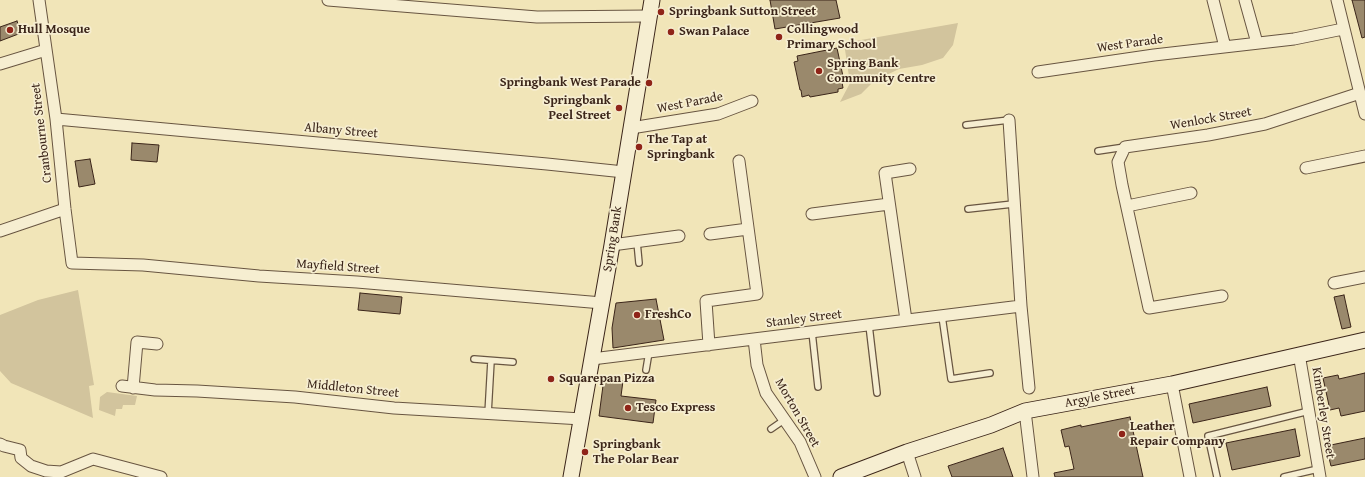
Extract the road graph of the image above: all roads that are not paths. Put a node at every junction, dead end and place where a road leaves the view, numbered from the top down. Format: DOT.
graph roads {
  1 [pos="39,0"];
  2 [pos="328,0"];
  3 [pos="652,0"];
  4 [pos="1212,0"];
  5 [pos="1245,0"];
  6 [pos="1337,0"];
  7 [pos="650,16"];
  8 [pos="1343,29"];
  9 [pos="1257,43"];
  10 [pos="1225,47"];
  11 [pos="46,50"];
  12 [pos="0,64"];
  13 [pos="1038,72"];
  14 [pos="1362,99"];
  15 [pos="752,101"];
  16 [pos="1365,114"];
  17 [pos="56,119"];
  18 [pos="1009,120"];
  19 [pos="966,125"];
  20 [pos="631,128"];
  21 [pos="1125,147"];
  22 [pos="1098,151"];
  23 [pos="1365,156"];
  24 [pos="739,161"];
  25 [pos="1306,168"];
  26 [pos="910,169"];
  27 [pos="624,172"];
  28 [pos="1191,193"];
  29 [pos="889,204"];
  30 [pos="1013,204"];
  31 [pos="1127,206"];
  32 [pos="65,209"];
  33 [pos="968,209"];
  34 [pos="812,214"];
  35 [pos="748,229"];
  36 [pos="0,231"];
  37 [pos="710,234"];
  38 [pos="680,236"];
  39 [pos="637,242"];
  40 [pos="612,245"];
  41 [pos="72,263"];
  42 [pos="639,263"];
  43 [pos="1365,277"];
  44 [pos="1334,283"];
  45 [pos="1222,296"];
  46 [pos="602,303"];
  47 [pos="1021,306"];
  48 [pos="942,316"];
  49 [pos="906,320"];
  50 [pos="869,325"];
  51 [pos="812,332"];
  52 [pos="754,339"];
  53 [pos="1365,340"];
  54 [pos="157,344"];
  55 [pos="709,345"];
  56 [pos="648,352"];
  57 [pos="1299,354"];
  58 [pos="474,359"];
  59 [pos="592,359"];
  60 [pos="491,361"];
  61 [pos="513,362"];
  62 [pos="646,370"];
  63 [pos="990,373"];
  64 [pos="1172,384"];
  65 [pos="818,387"];
  66 [pos="1029,388"];
  67 [pos="876,393"];
  68 [pos="1025,411"];
  69 [pos="1309,411"];
  70 [pos="488,414"];
  71 [pos="582,419"];
  72 [pos="784,420"];
  73 [pos="770,429"];
  74 [pos="0,444"];
  75 [pos="907,452"];
  76 [pos="1319,473"];
  77 [pos="161,477"];
  78 [pos="571,477"];
  79 [pos="815,477"];
  80 [pos="841,477"];
  81 [pos="915,477"];
  82 [pos="1033,477"];
  83 [pos="1190,477"];
  84 [pos="1217,477"];
  85 [pos="1284,477"];
  1 -- 11 [label="street, Cranbourne Street"];
  2 -- 7 [label="street"];
  3 -- 7 [label="street, Spring Bank"];
  4 -- 10 [label="street"];
  5 -- 9 [label="street"];
  6 -- 8 [label="street"];
  7 -- 20 [label="street, Spring Bank"];
  8 -- 9 [label="street, West Parade"];
  8 -- 14 [label="street"];
  9 -- 10 [label="street, West Parade"];
  10 -- 13 [label="street, West Parade"];
  11 -- 12 [label="street"];
  11 -- 17 [label="street, Cranbourne Street"];
  14 -- 16 [label="street"];
  14 -- 21 [label="street, Wenlock Street"];
  15 -- 20 [label="street, West Parade"];
  17 -- 27 [label="street, Albany Street"];
  17 -- 32 [label="street, Cranbourne Street"];
  18 -- 19 [label="lane"];
  18 -- 30 [label="street"];
  20 -- 27 [label="street, Spring Bank"];
  21 -- 22 [label="lane"];
  21 -- 31 [label="street"];
  23 -- 25 [label="street"];
  24 -- 35 [label="street"];
  26 -- 29 [label="street"];
  27 -- 40 [label="street, Spring Bank"];
  28 -- 31 [label="street"];
  29 -- 34 [label="street"];
  29 -- 49 [label="street"];
  30 -- 33 [label="lane"];
  30 -- 47 [label="street"];
  31 -- 45 [label="street"];
  32 -- 36 [label="street"];
  32 -- 41 [label="street, Cranbourne Street"];
  35 -- 37 [label="street"];
  35 -- 55 [label="street"];
  38 -- 39 [label="street"];
  39 -- 40 [label="street"];
  39 -- 42 [label="lane"];
  40 -- 46 [label="street, Spring Bank"];
  41 -- 46 [label="street, Mayfield Street"];
  43 -- 44 [label="street"];
  46 -- 59 [label="street, Spring Bank"];
  47 -- 48 [label="street, Stanley Street"];
  47 -- 66 [label="street"];
  48 -- 49 [label="street, Stanley Street"];
  48 -- 63 [label="lane"];
  49 -- 50 [label="street, Stanley Street"];
  50 -- 51 [label="street, Stanley Street"];
  50 -- 67 [label="lane"];
  51 -- 52 [label="street, Stanley Street"];
  51 -- 65 [label="lane"];
  52 -- 55 [label="street, Stanley Street"];
  52 -- 72 [label="street, Morton Street"];
  53 -- 57 [label="street, Argyle Street"];
  54 -- 70 [label="street, Middleton Street"];
  55 -- 56 [label="street, Stanley Street"];
  56 -- 59 [label="street, Stanley Street"];
  56 -- 62 [label="lane"];
  57 -- 64 [label="street, Argyle Street"];
  57 -- 69 [label="street, Kimberley Street"];
  58 -- 60 [label="lane"];
  59 -- 71 [label="street, Spring Bank"];
  60 -- 61 [label="lane"];
  60 -- 70 [label="lane"];
  64 -- 68 [label="street, Argyle Street"];
  64 -- 83 [label="street"];
  68 -- 75 [label="street, Argyle Street"];
  68 -- 82 [label="street"];
  69 -- 76 [label="street, Kimberley Street"];
  69 -- 84 [label="lane"];
  70 -- 71 [label="street, Middleton Street"];
  71 -- 78 [label="street, Spring Bank"];
  72 -- 73 [label="lane"];
  72 -- 79 [label="street, Morton Street"];
  74 -- 77 [label="street"];
  75 -- 80 [label="street, Argyle Street"];
  75 -- 81 [label="street"];
  76 -- 85 [label="lane"];
}
